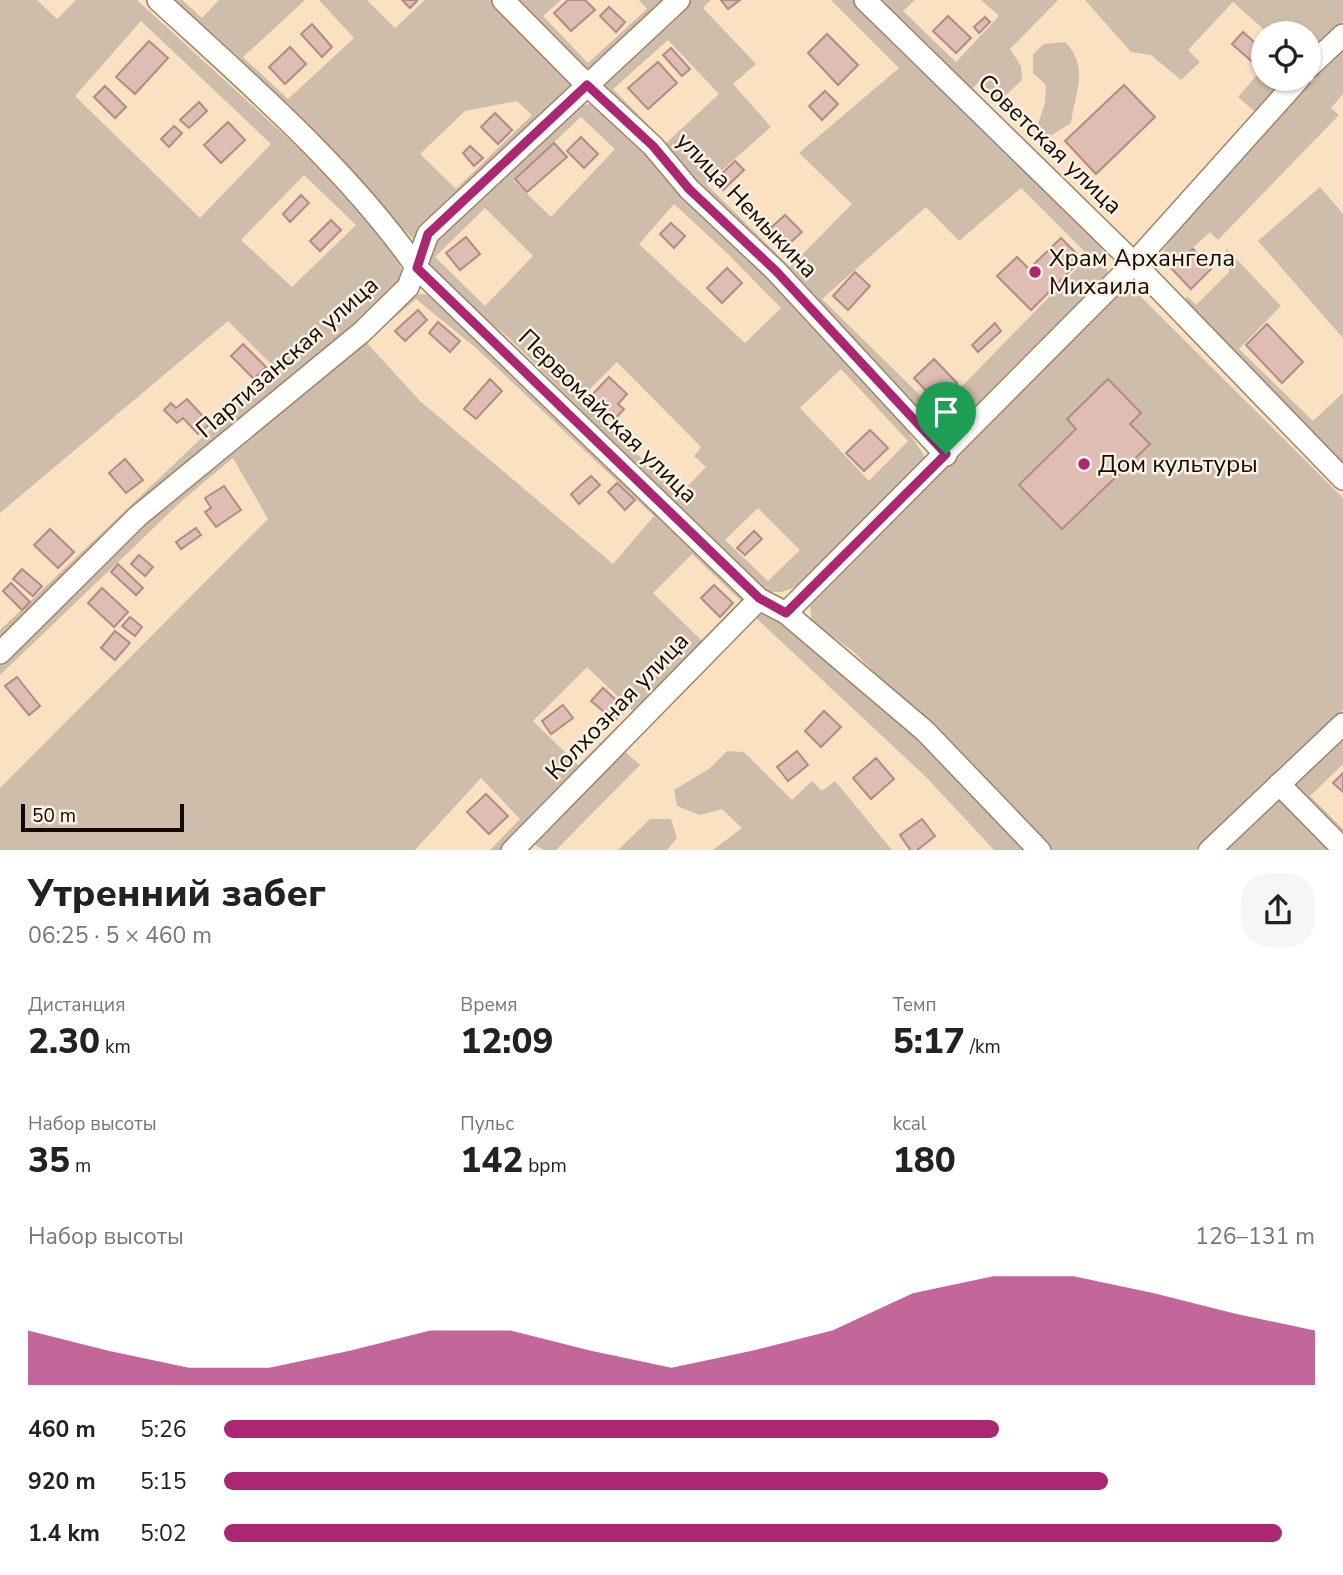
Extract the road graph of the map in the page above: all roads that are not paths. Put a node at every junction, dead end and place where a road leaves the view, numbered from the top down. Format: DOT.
graph roads {
  1 [pos="158,0"];
  2 [pos="503,0"];
  3 [pos="680,0"];
  4 [pos="865,0"];
  5 [pos="1343,35"];
  6 [pos="1321,56"];
  7 [pos="587,85"];
  8 [pos="1288,91"];
  9 [pos="1134,263"];
  10 [pos="417,268"];
  11 [pos="946,454"];
  12 [pos="1343,479"];
  13 [pos="759,598"];
  14 [pos="786,613"];
  15 [pos="0,653"];
  16 [pos="1343,724"];
  17 [pos="1279,784"];
  18 [pos="1343,849"];
  19 [pos="512,850"];
  20 [pos="1040,850"];
  21 [pos="1209,850"];
  1 -- 10 [label="street, Первомайская улица"];
  2 -- 7 [label="street, улица Немыкина"];
  3 -- 7 [label="street, Партизанская улица"];
  4 -- 9 [label="street, Советская улица"];
  5 -- 6 [label="street"];
  7 -- 10 [label="street, Партизанская улица"];
  7 -- 11 [label="street, улица Немыкина"];
  8 -- 9 [label="street"];
  9 -- 11 [label="street"];
  9 -- 12 [label="street, Советская улица"];
  10 -- 13 [label="street, Первомайская улица"];
  10 -- 15 [label="street, Партизанская улица"];
  11 -- 14 [label="street"];
  13 -- 14 [label="street, Первомайская улица"];
  13 -- 19 [label="street, Колхозная улица"];
  14 -- 20 [label="street, Первомайская улица"];
  16 -- 17 [label="street"];
  17 -- 18 [label="street"];
  17 -- 21 [label="street"];
}
